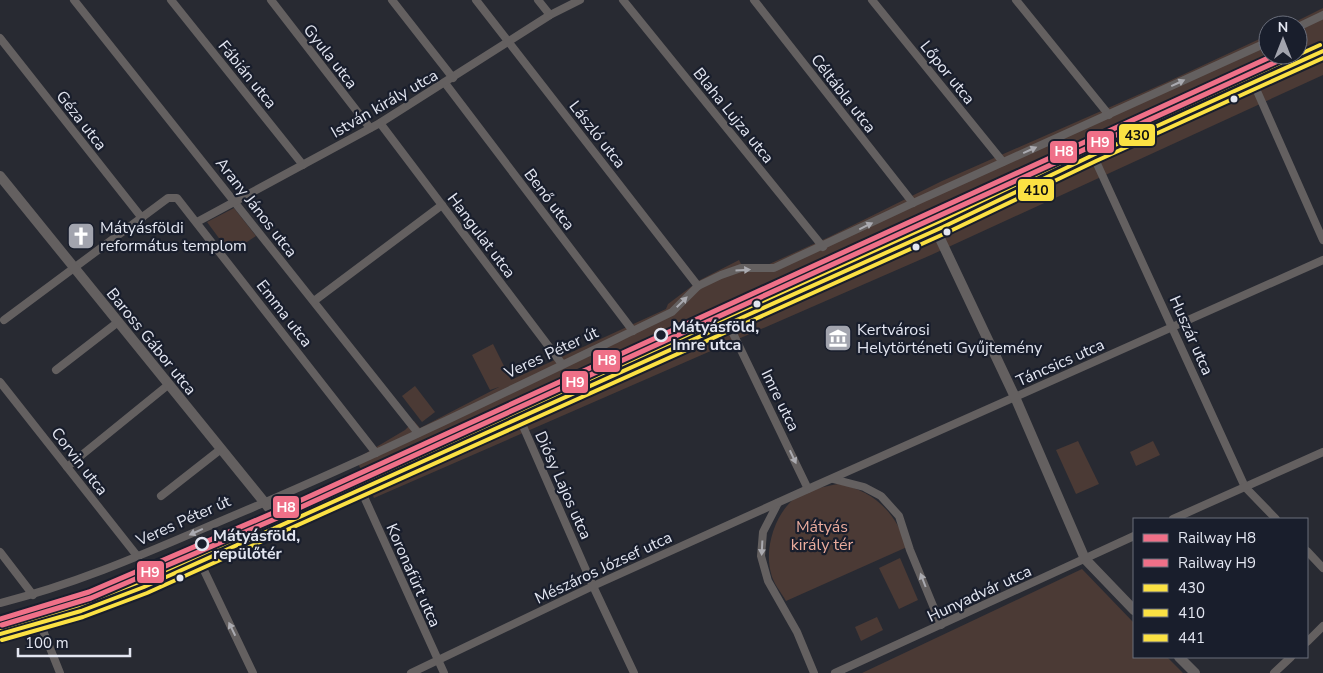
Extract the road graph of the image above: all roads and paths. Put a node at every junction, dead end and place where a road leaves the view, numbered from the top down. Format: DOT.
graph roads {
  1 [pos="74,0"];
  2 [pos="171,0"];
  3 [pos="271,0"];
  4 [pos="392,0"];
  5 [pos="476,0"];
  6 [pos="538,0"];
  7 [pos="580,0"];
  8 [pos="623,0"];
  9 [pos="754,0"];
  10 [pos="872,0"];
  11 [pos="1016,0"];
  12 [pos="550,15"];
  13 [pos="1323,15"];
  14 [pos="1308,22"];
  15 [pos="0,38"];
  16 [pos="509,42"];
  17 [pos="1258,47"];
  18 [pos="1323,51"];
  19 [pos="453,78"];
  20 [pos="1253,82"];
  21 [pos="445,83"];
  22 [pos="1109,115"];
  23 [pos="380,123"];
  24 [pos="370,128"];
  25 [pos="1093,155"];
  26 [pos="1003,162"];
  27 [pos="302,165"];
  28 [pos="0,176"];
  29 [pos="235,201"];
  30 [pos="913,203"];
  31 [pos="442,205"];
  32 [pos="142,218"];
  33 [pos="197,222"];
  34 [pos="936,230"];
  35 [pos="1323,240"];
  36 [pos="823,247"];
  37 [pos="1323,260"];
  38 [pos="74,268"];
  39 [pos="698,286"];
  40 [pos="314,301"];
  41 [pos="4,320"];
  42 [pos="118,322"];
  43 [pos="728,323"];
  44 [pos="1173,327"];
  45 [pos="633,331"];
  46 [pos="562,364"];
  47 [pos="56,370"];
  48 [pos="0,382"];
  49 [pos="168,385"];
  50 [pos="1015,398"];
  51 [pos="519,417"];
  52 [pos="418,433"];
  53 [pos="221,449"];
  54 [pos="1323,452"];
  55 [pos="376,453"];
  56 [pos="67,467"];
  57 [pos="833,479"];
  58 [pos="1245,487"];
  59 [pos="360,488"];
  60 [pos="808,489"];
  61 [pos="161,496"];
  62 [pos="264,503"];
  63 [pos="778,503"];
  64 [pos="1175,518"];
  65 [pos="1275,518"];
  66 [pos="278,526"];
  67 [pos="1133,536"];
  68 [pos="0,552"];
  69 [pos="1308,552"];
  70 [pos="138,557"];
  71 [pos="1085,559"];
  72 [pos="200,562"];
  73 [pos="1323,568"];
  74 [pos="593,586"];
  75 [pos="33,595"];
  76 [pos="0,603"];
  77 [pos="1133,609"];
  78 [pos="40,623"];
  79 [pos="941,625"];
  80 [pos="1323,626"];
  81 [pos="0,634"];
  82 [pos="1308,641"];
  83 [pos="1180,658"];
  84 [pos="1290,658"];
  85 [pos="438,661"];
  86 [pos="60,673"];
  87 [pos="253,673"];
  88 [pos="411,673"];
  89 [pos="444,673"];
  90 [pos="634,673"];
  91 [pos="814,673"];
  92 [pos="834,673"];
  93 [pos="1195,673"];
  94 [pos="1274,673"];
  1 -- 29 [label="street, Arany János utca"];
  2 -- 27 [label="street, Fábián utca"];
  3 -- 24 [label="street, Gyula utca"];
  4 -- 19 [label="street"];
  5 -- 16 [label="street, László utca"];
  6 -- 12 [label="street"];
  7 -- 12 [label="street, István király utca"];
  8 -- 36 [label="street, Blaha Lujza utca"];
  9 -- 30 [label="street, Céltábla utca"];
  10 -- 26 [label="street, Lőpor utca"];
  11 -- 22 [label="street"];
  12 -- 16 [label="street, István király utca"];
  13 -- 14 [label="street"];
  15 -- 32 [label="street, Géza utca"];
  16 -- 19 [label="street, István király utca"];
  16 -- 39 [label="street, László utca"];
  22 -- 17 [label="street, Veres Péter út, one-way"];
  18 -- 20 [label="main road"];
  19 -- 21 [label="street, István király utca"];
  20 -- 25 [label="main road"];
  20 -- 35 [label="street"];
  21 -- 23 [label="street, István király utca"];
  21 -- 45 [label="street, Benő utca"];
  26 -- 22 [label="street, Veres Péter út, one-way"];
  23 -- 24 [label="street, István király utca"];
  23 -- 31 [label="street, Hangulat utca"];
  24 -- 27 [label="street, István király utca"];
  25 -- 34 [label="main road"];
  25 -- 44 [label="street, Huszár utca"];
  26 -- 30 [label="street, Veres Péter út"];
  27 -- 29 [label="street, István király utca"];
  28 -- 38 [label="street, Baross Gábor utca"];
  29 -- 33 [label="street, István király utca"];
  29 -- 40 [label="street, Arany János utca"];
  36 -- 30 [label="street, Veres Péter út, one-way"];
  31 -- 40 [label="street"];
  31 -- 46 [label="street, Hangulat utca"];
  32 -- 33 [label="street, Emma utca"];
  32 -- 38 [label="street"];
  33 -- 55 [label="street, Emma utca"];
  34 -- 43 [label="main road"];
  34 -- 50 [label="street"];
  39 -- 36 [label="street, Veres Péter út, one-way"];
  37 -- 44 [label="street, Táncsics utca"];
  38 -- 41 [label="street"];
  38 -- 42 [label="street, Baross Gábor utca"];
  45 -- 39 [label="street, Veres Péter út, one-way"];
  40 -- 52 [label="street, Arany János utca"];
  42 -- 47 [label="street"];
  42 -- 49 [label="street, Baross Gábor utca"];
  43 -- 51 [label="main road"];
  43 -- 60 [label="street, Imre utca, one-way"];
  44 -- 50 [label="street, Táncsics utca"];
  44 -- 58 [label="street, Huszár utca"];
  45 -- 46 [label="street, Veres Péter út"];
  46 -- 52 [label="street, Veres Péter út"];
  48 -- 56 [label="street, Corvin utca"];
  49 -- 53 [label="street, Baross Gábor utca"];
  49 -- 56 [label="street"];
  50 -- 57 [label="street, Táncsics utca"];
  50 -- 71 [label="street"];
  51 -- 59 [label="main road"];
  51 -- 74 [label="street, Diósy Lajos utca"];
  52 -- 55 [label="street, Veres Péter út"];
  53 -- 61 [label="street"];
  53 -- 62 [label="street, Baross Gábor utca"];
  54 -- 58 [label="street"];
  55 -- 62 [label="street, Veres Péter út"];
  56 -- 70 [label="street, Corvin utca"];
  57 -- 60 [label="street, Táncsics utca"];
  79 -- 57 [label="street, one-way"];
  58 -- 64 [label="street"];
  58 -- 65 [label="street, Huszár utca"];
  59 -- 66 [label="main road"];
  59 -- 85 [label="street, Koronafürt utca"];
  60 -- 63 [label="street, Mészáros József utca"];
  62 -- 66 [label="street, Baross Gábor utca"];
  62 -- 70 [label="street, Veres Péter út, one-way"];
  63 -- 74 [label="street, Mészáros József utca"];
  63 -- 91 [label="street, one-way"];
  66 -- 72 [label="main road"];
  67 -- 71 [label="street, Hunyadvár utca"];
  68 -- 75 [label="street"];
  69 -- 73 [label="street"];
  70 -- 75 [label="street, Veres Péter út"];
  71 -- 77 [label="street"];
  71 -- 79 [label="street, Hunyadvár utca"];
  72 -- 78 [label="main road"];
  87 -- 72 [label="street, one-way"];
  74 -- 85 [label="street, Mészáros József utca"];
  74 -- 90 [label="street, Diósy Lajos utca"];
  75 -- 76 [label="street, Veres Péter út"];
  78 -- 81 [label="main road"];
  78 -- 86 [label="street"];
  79 -- 92 [label="street, Hunyadvár utca"];
  80 -- 82 [label="street"];
  83 -- 93 [label="street"];
  84 -- 94 [label="street"];
  85 -- 88 [label="street, Mészáros József utca"];
  85 -- 89 [label="street, Koronafürt utca"];
}
